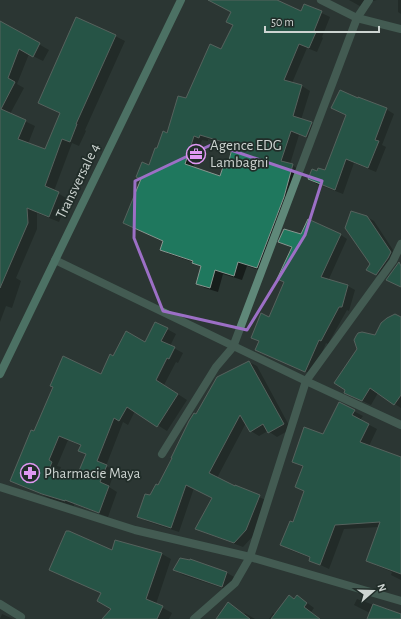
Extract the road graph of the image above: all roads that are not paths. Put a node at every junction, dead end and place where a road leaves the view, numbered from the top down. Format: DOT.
graph roads {
  1 [pos="181,0"];
  2 [pos="320,0"];
  3 [pos="369,0"];
  4 [pos="357,18"];
  5 [pos="401,29"];
  6 [pos="401,244"];
  7 [pos="54,260"];
  8 [pos="233,347"];
  9 [pos="0,374"];
  10 [pos="306,382"];
  11 [pos="401,425"];
  12 [pos="162,454"];
  13 [pos="0,487"];
  14 [pos="250,557"];
  15 [pos="401,601"];
  16 [pos="0,604"];
  17 [pos="21,616"];
  18 [pos="194,619"];
  1 -- 7 [label="main road, Transversale 4"];
  2 -- 4 [label="street"];
  3 -- 4 [label="street"];
  4 -- 5 [label="street"];
  4 -- 8 [label="street"];
  6 -- 10 [label="street"];
  7 -- 8 [label="street"];
  7 -- 9 [label="main road, Transversale 4"];
  8 -- 10 [label="street"];
  8 -- 12 [label="street"];
  10 -- 11 [label="street"];
  10 -- 14 [label="street"];
  13 -- 14 [label="street"];
  14 -- 15 [label="street"];
  14 -- 18 [label="street"];
  16 -- 17 [label="street"];
}
